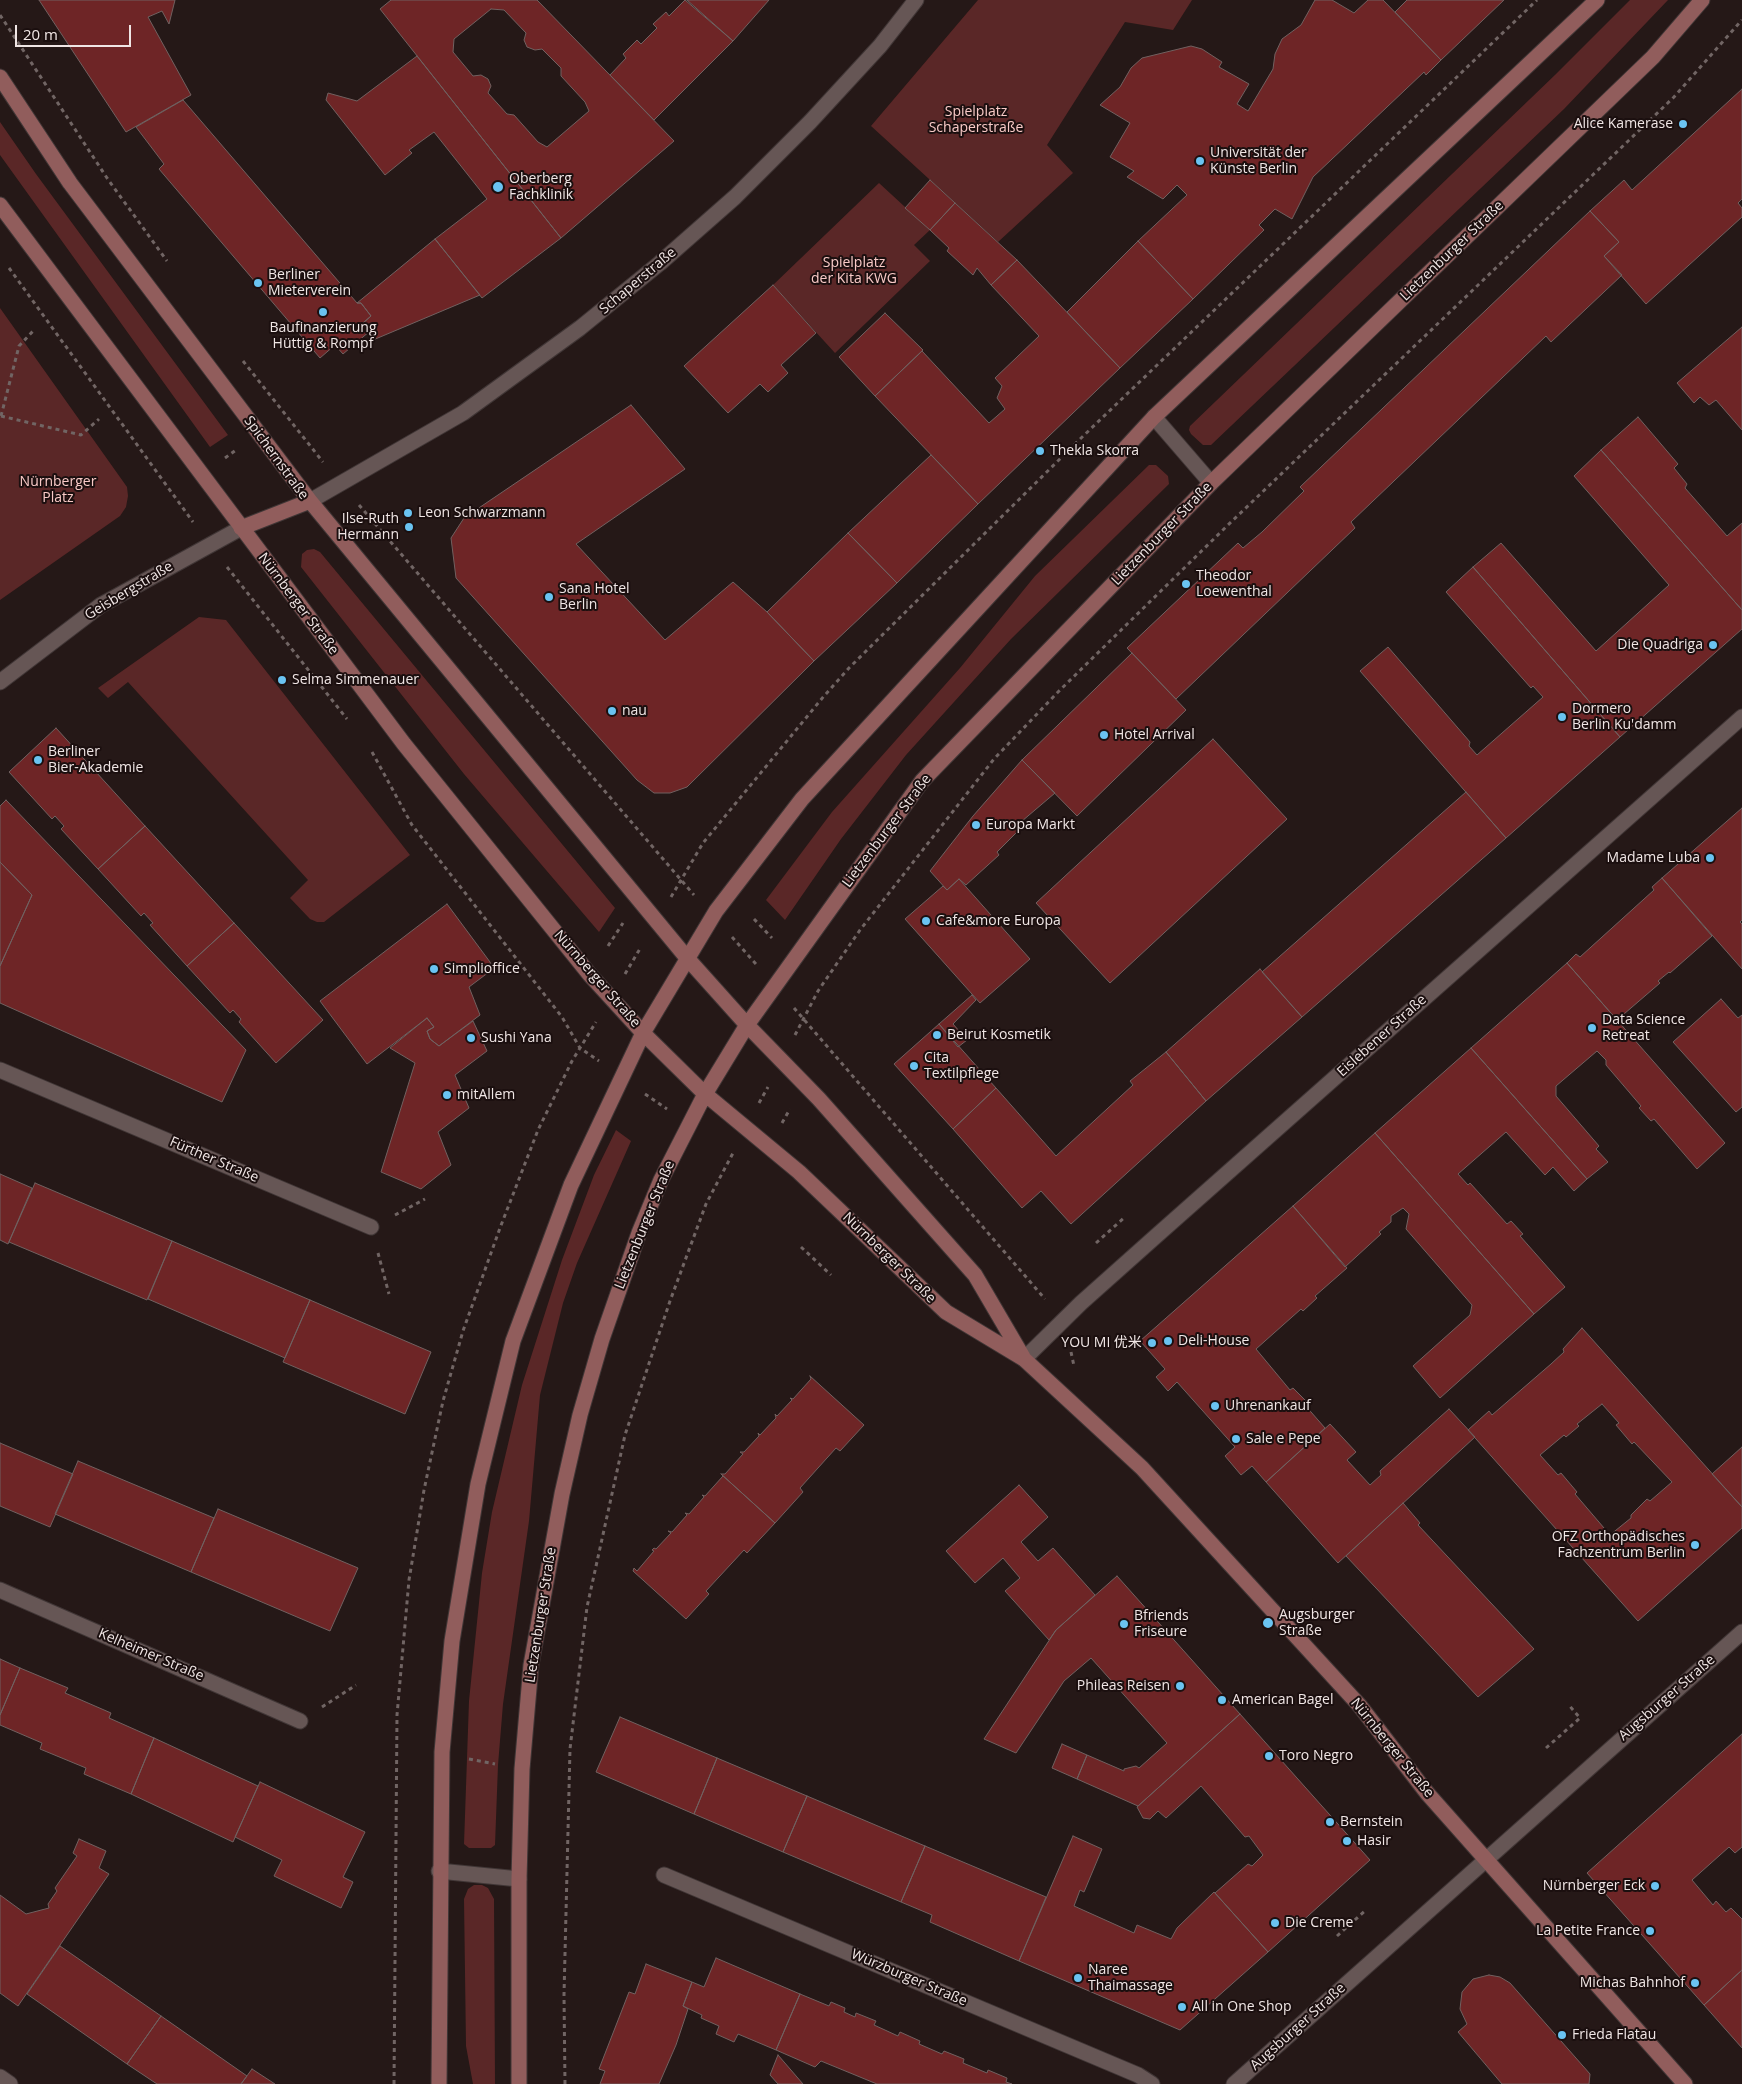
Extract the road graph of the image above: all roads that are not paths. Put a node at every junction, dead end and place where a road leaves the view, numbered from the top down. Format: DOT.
graph roads {
  1 [pos="916,0"];
  2 [pos="1597,0"];
  3 [pos="1702,0"];
  4 [pos="0,77"];
  5 [pos="0,205"];
  6 [pos="1154,416"];
  7 [pos="1211,483"];
  8 [pos="310,501"];
  9 [pos="241,528"];
  10 [pos="0,682"];
  11 [pos="1742,717"];
  12 [pos="687,958"];
  13 [pos="747,1026"];
  14 [pos="643,1033"];
  15 [pos="0,1070"];
  16 [pos="705,1094"];
  17 [pos="372,1226"];
  18 [pos="1024,1359"];
  19 [pos="0,1590"];
  20 [pos="1742,1632"];
  21 [pos="300,1721"];
  22 [pos="1486,1859"];
  23 [pos="439,1871"];
  24 [pos="664,1875"];
  25 [pos="519,1878"];
  26 [pos="0,2077"];
  27 [pos="10,2084"];
  28 [pos="439,2084"];
  29 [pos="519,2084"];
  30 [pos="1152,2084"];
  31 [pos="1234,2084"];
  32 [pos="1685,2084"];
  1 -- 8 [label="street, Schaperstraße"];
  2 -- 6 [label="main road"];
  3 -- 7 [label="main road, Lietzenburger Straße"];
  4 -- 8 [label="main road, Spichernstraße"];
  5 -- 9 [label="main road"];
  6 -- 7 [label="street"];
  6 -- 12 [label="main road"];
  7 -- 13 [label="main road, Lietzenburger Straße"];
  8 -- 9 [label="main road, Spichernstraße"];
  8 -- 12 [label="main road, Nürnberger Straße"];
  9 -- 10 [label="street, Geisbergstraße"];
  9 -- 14 [label="main road, Nürnberger Straße"];
  11 -- 18 [label="street, Eislebener Straße"];
  12 -- 13 [label="main road, Nürnberger Straße"];
  12 -- 14 [label="main road"];
  13 -- 16 [label="main road, Lietzenburger Straße"];
  13 -- 18 [label="main road, Nürnberger Straße"];
  14 -- 16 [label="main road, Nürnberger Straße"];
  14 -- 23 [label="main road"];
  15 -- 17 [label="street, Fürther Straße"];
  16 -- 18 [label="main road, Nürnberger Straße"];
  16 -- 25 [label="main road, Lietzenburger Straße"];
  18 -- 22 [label="main road, Nürnberger Straße"];
  19 -- 21 [label="street, Kelheimer Straße"];
  20 -- 22 [label="street, Augsburger Straße"];
  22 -- 31 [label="street, Augsburger Straße"];
  22 -- 32 [label="main road, Nürnberger Straße"];
  23 -- 25 [label="street"];
  23 -- 28 [label="main road"];
  24 -- 30 [label="street, Würzburger Straße"];
  25 -- 29 [label="main road, Lietzenburger Straße"];
  26 -- 27 [label="street"];
}
